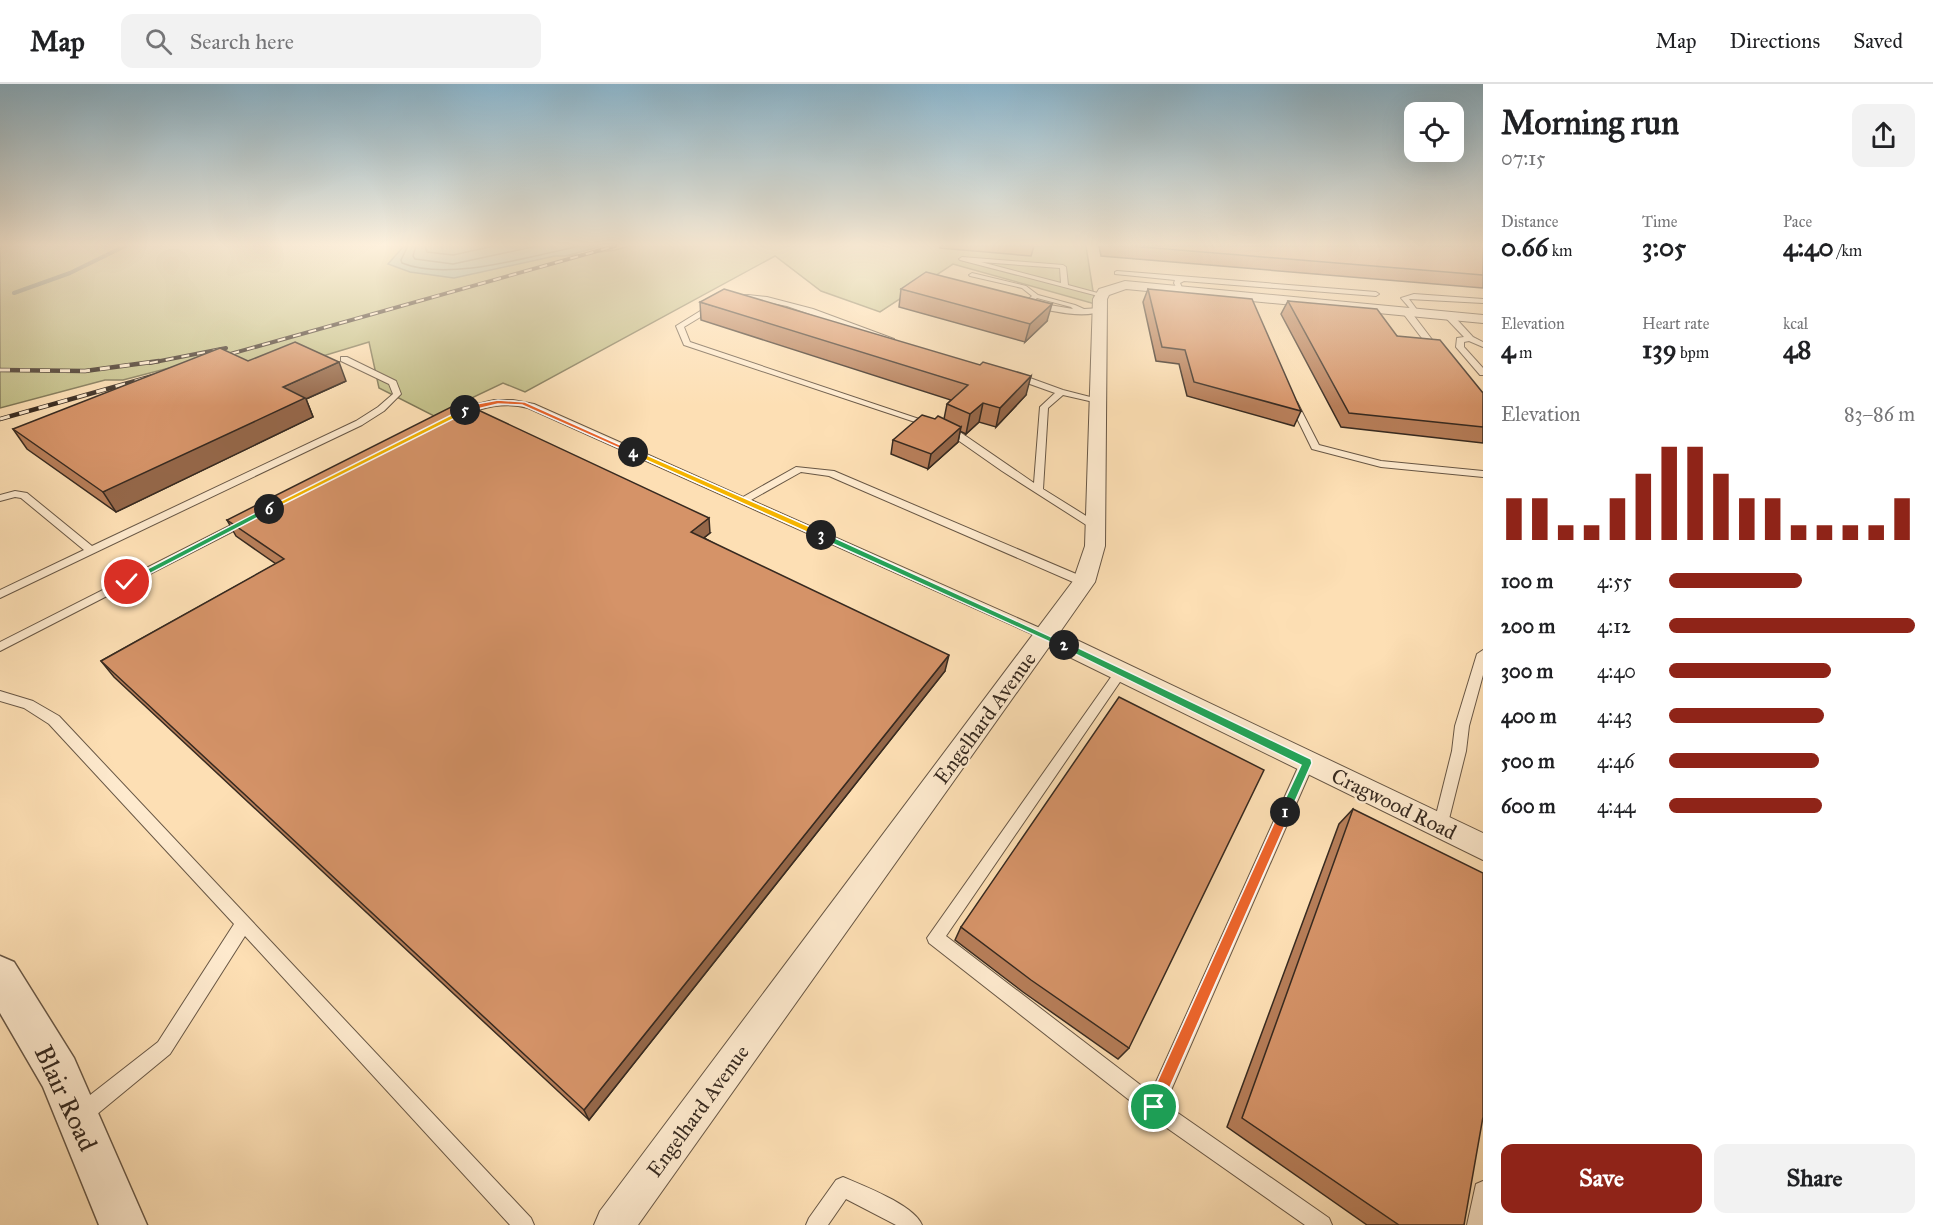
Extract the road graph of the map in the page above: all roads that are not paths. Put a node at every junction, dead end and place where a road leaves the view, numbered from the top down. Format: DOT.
graph roads {
  1 [pos="725,299"];
  2 [pos="762,299"];
  3 [pos="1032,299"];
  4 [pos="1048,299"];
  5 [pos="1094,299"];
  6 [pos="1096,299"];
  7 [pos="1101,299"];
  8 [pos="1239,299"];
  9 [pos="1405,299"];
  10 [pos="1459,299"];
  11 [pos="1483,301"];
  12 [pos="1409,310"];
  13 [pos="1447,314"];
  14 [pos="1483,319"];
  15 [pos="1470,339"];
  16 [pos="898,341"];
  17 [pos="1483,345"];
  18 [pos="1440,356"];
  19 [pos="344,359"];
  20 [pos="1002,371"];
  21 [pos="1483,374"];
  22 [pos="1061,392"];
  23 [pos="1289,393"];
  24 [pos="1098,400"];
  25 [pos="453,416"];
  26 [pos="1483,474"];
  27 [pos="1038,490"];
  28 [pos="0,498"];
  29 [pos="742,501"];
  30 [pos="255,516"];
  31 [pos="1095,526"];
  32 [pos="90,550"];
  33 [pos="1084,582"];
  34 [pos="0,594"];
  35 [pos="1045,635"];
  36 [pos="0,646"];
  37 [pos="1483,654"];
  38 [pos="1120,673"];
  39 [pos="0,696"];
  40 [pos="1307,763"];
  41 [pos="1440,827"];
  42 [pos="1483,848"];
  43 [pos="243,924"];
  44 [pos="2,982"];
  45 [pos="1154,1107"];
  46 [pos="78,1118"];
  47 [pos="1483,1191"];
  48 [pos="123,1225"];
  49 [pos="524,1225"];
  50 [pos="614,1225"];
  51 [pos="816,1225"];
  52 [pos="912,1225"];
  53 [pos="1322,1225"];
  54 [pos="1477,1225"];
  1 -- 27 [label="lane"];
  2 -- 16 [label="lane"];
  3 -- 6 [label="lane"];
  4 -- 5 [label="lane"];
  7 -- 24 [label="street, Engelhard Avenue"];
  8 -- 12 [label="street"];
  9 -- 12 [label="lane"];
  10 -- 11 [label="lane"];
  12 -- 13 [label="street"];
  12 -- 18 [label="lane"];
  13 -- 14 [label="street"];
  13 -- 15 [label="lane"];
  15 -- 17 [label="lane"];
  15 -- 21 [label="lane"];
  19 -- 32 [label="lane"];
  20 -- 22 [label="lane"];
  22 -- 24 [label="lane"];
  22 -- 27 [label="lane"];
  23 -- 26 [label="lane"];
  24 -- 31 [label="street, Engelhard Avenue"];
  25 -- 29 [label="lane"];
  27 -- 31 [label="lane"];
  28 -- 32 [label="lane"];
  29 -- 33 [label="lane"];
  29 -- 35 [label="lane"];
  30 -- 36 [label="lane"];
  31 -- 33 [label="street, Engelhard Avenue"];
  32 -- 34 [label="lane"];
  33 -- 35 [label="street, Engelhard Avenue"];
  35 -- 38 [label="street, Cragwood Road"];
  35 -- 50 [label="street, Engelhard Avenue"];
  37 -- 41 [label="lane"];
  38 -- 40 [label="street, Cragwood Road"];
  38 -- 45 [label="lane"];
  39 -- 43 [label="lane"];
  40 -- 41 [label="street, Cragwood Road"];
  40 -- 45 [label="lane"];
  41 -- 42 [label="street, Cragwood Road"];
  43 -- 46 [label="lane"];
  43 -- 49 [label="lane"];
  44 -- 46 [label="street, Blair Road"];
  45 -- 53 [label="lane"];
  46 -- 48 [label="street, Blair Road"];
  47 -- 54 [label="lane"];
  51 -- 52 [label="lane"];
}
